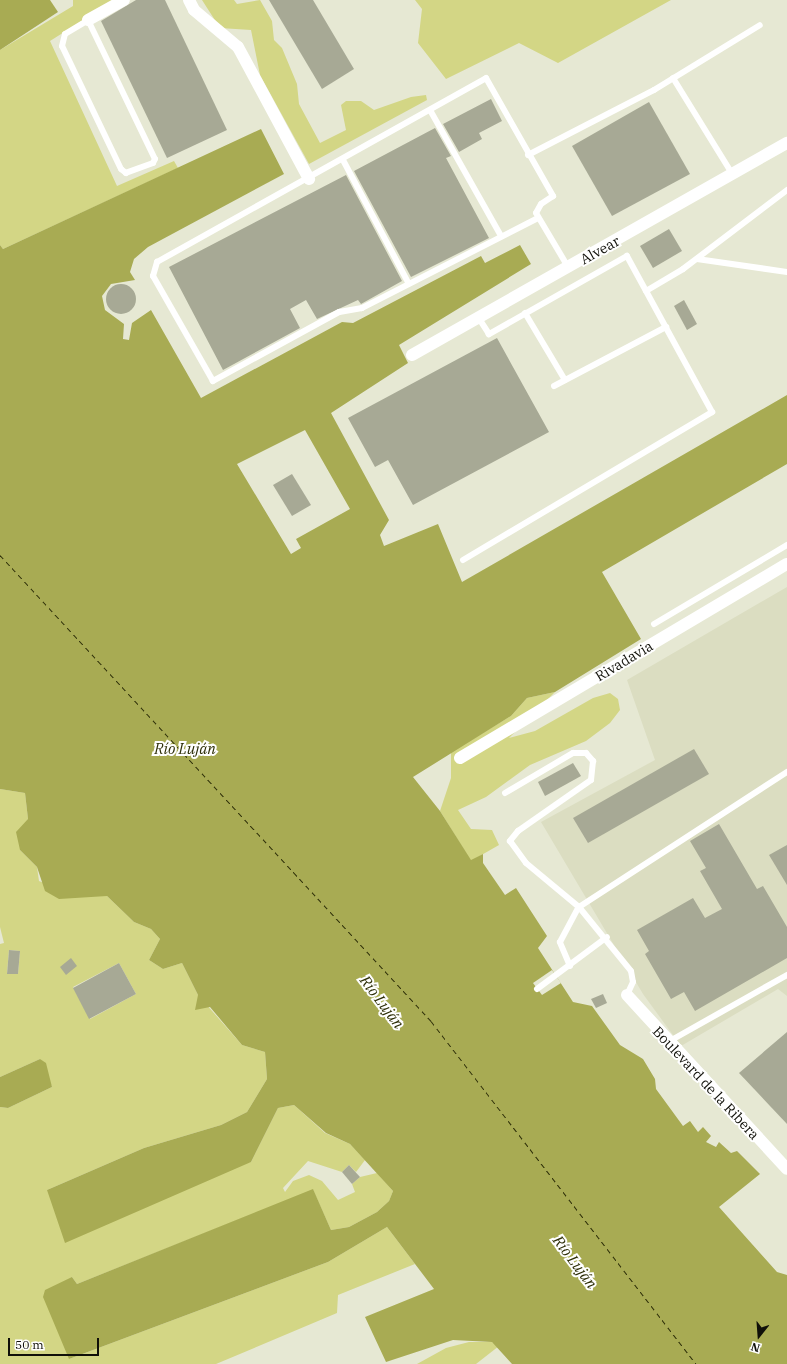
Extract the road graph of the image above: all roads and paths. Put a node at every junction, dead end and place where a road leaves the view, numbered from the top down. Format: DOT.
graph roads {
  1 [pos="124,0"];
  2 [pos="189,0"];
  3 [pos="88,20"];
  4 [pos="760,25"];
  5 [pos="673,78"];
  6 [pos="430,110"];
  7 [pos="787,143"];
  8 [pos="528,155"];
  9 [pos="343,160"];
  10 [pos="733,175"];
  11 [pos="309,179"];
  12 [pos="787,190"];
  13 [pos="538,218"];
  14 [pos="501,236"];
  15 [pos="697,259"];
  16 [pos="568,267"];
  17 [pos="787,272"];
  18 [pos="409,284"];
  19 [pos="646,291"];
  20 [pos="525,313"];
  21 [pos="478,317"];
  22 [pos="666,327"];
  23 [pos="412,355"];
  24 [pos="565,380"];
  25 [pos="554,386"];
  26 [pos="787,545"];
  27 [pos="463,560"];
  28 [pos="787,564"];
  29 [pos="654,624"];
  30 [pos="460,758"];
  31 [pos="787,772"];
  32 [pos="505,793"];
  33 [pos="579,908"];
  34 [pos="607,937"];
  35 [pos="570,966"];
  36 [pos="787,975"];
  37 [pos="538,989"];
  38 [pos="626,995"];
  39 [pos="668,1042"];
  40 [pos="787,1169"];
  1 -- 3 [label="street"];
  2 -- 11 [label="street"];
  3 -- 3 [label="lane"];
  4 -- 5 [label="lane"];
  5 -- 8 [label="lane"];
  5 -- 10 [label="lane"];
  6 -- 8 [label="lane"];
  6 -- 9 [label="lane"];
  6 -- 14 [label="lane"];
  7 -- 10 [label="street, Alvear"];
  8 -- 13 [label="lane"];
  9 -- 11 [label="lane"];
  9 -- 18 [label="lane"];
  10 -- 16 [label="street, Alvear"];
  11 -- 18 [label="lane"];
  12 -- 15 [label="lane"];
  13 -- 14 [label="lane"];
  13 -- 16 [label="lane"];
  14 -- 18 [label="lane"];
  15 -- 17 [label="lane"];
  15 -- 19 [label="lane"];
  16 -- 21 [label="street, Alvear"];
  19 -- 20 [label="lane"];
  19 -- 22 [label="lane"];
  20 -- 21 [label="lane"];
  20 -- 24 [label="lane"];
  21 -- 23 [label="street, Alvear"];
  22 -- 24 [label="lane"];
  22 -- 27 [label="lane"];
  24 -- 25 [label="lane"];
  26 -- 29 [label="lane"];
  28 -- 30 [label="street, Rivadavia"];
  31 -- 33 [label="lane"];
  32 -- 33 [label="lane"];
  33 -- 34 [label="lane"];
  33 -- 35 [label="lane"];
  34 -- 35 [label="lane"];
  34 -- 38 [label="lane"];
  35 -- 37 [label="lane"];
  36 -- 39 [label="lane"];
  38 -- 39 [label="street, Boulevard de la Ribera"];
  39 -- 40 [label="street, Boulevard de la Ribera"];
}
